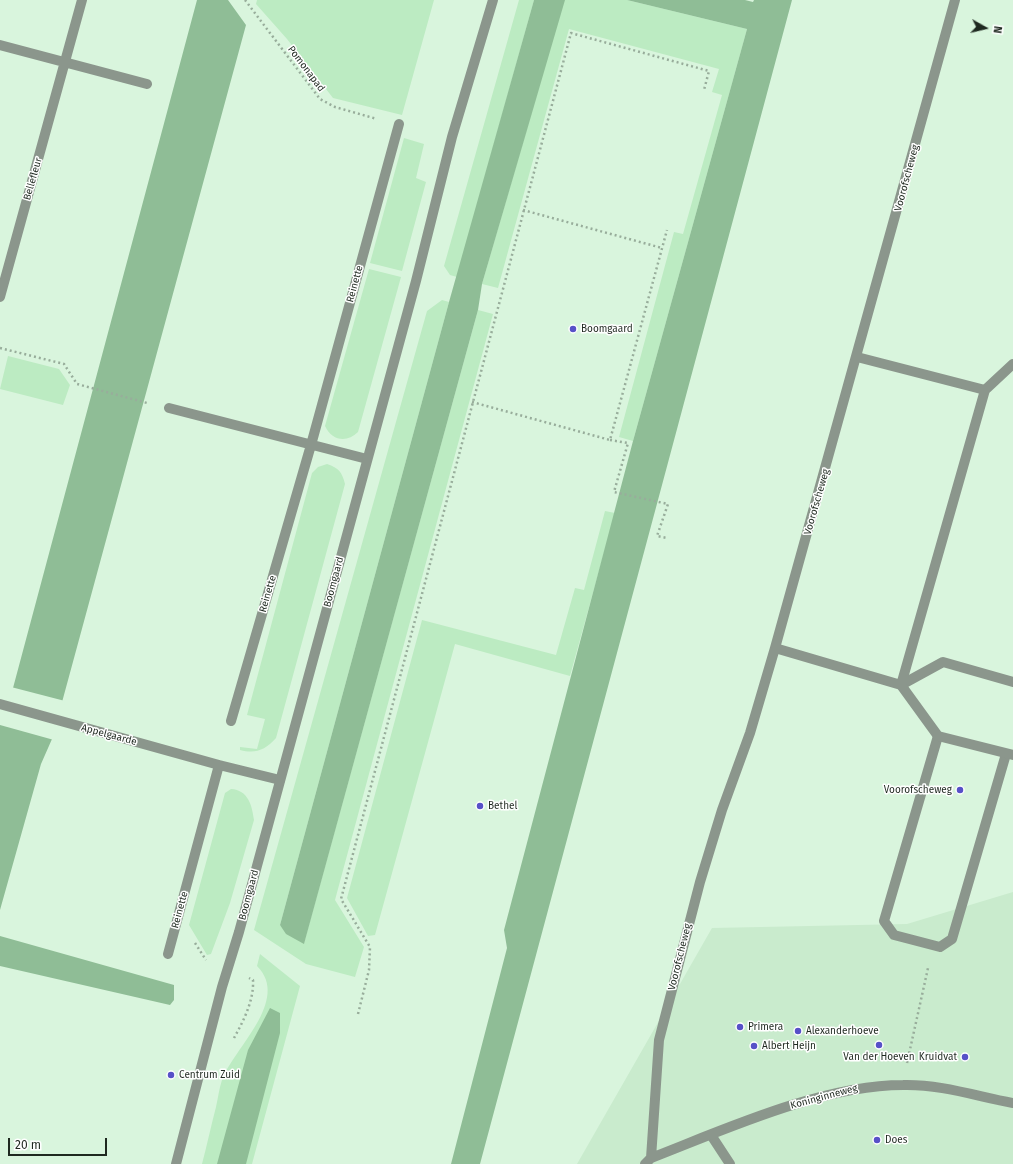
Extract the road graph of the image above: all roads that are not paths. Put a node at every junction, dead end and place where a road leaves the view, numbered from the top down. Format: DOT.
graph roads {
  1 [pos="82,0"];
  2 [pos="493,0"];
  3 [pos="955,0"];
  4 [pos="0,45"];
  5 [pos="65,62"];
  6 [pos="147,84"];
  7 [pos="399,124"];
  8 [pos="0,297"];
  9 [pos="857,357"];
  10 [pos="1013,364"];
  11 [pos="985,390"];
  12 [pos="169,408"];
  13 [pos="311,445"];
  14 [pos="367,459"];
  15 [pos="775,648"];
  16 [pos="1013,682"];
  17 [pos="901,685"];
  18 [pos="0,704"];
  19 [pos="231,721"];
  20 [pos="938,736"];
  21 [pos="1010,755"];
  22 [pos="219,765"];
  23 [pos="280,780"];
  24 [pos="168,954"];
  25 [pos="1013,1103"];
  26 [pos="711,1135"];
  27 [pos="648,1161"];
  28 [pos="176,1164"];
  29 [pos="730,1164"];
  1 -- 5 [label="street, Bellefleur"];
  2 -- 14 [label="street, Boomgaard"];
  3 -- 9 [label="street, Voorofscheweg"];
  4 -- 5 [label="street"];
  5 -- 6 [label="street"];
  5 -- 8 [label="street, Bellefleur"];
  7 -- 13 [label="street, Reinette"];
  9 -- 11 [label="street"];
  9 -- 15 [label="street, Voorofscheweg"];
  10 -- 11 [label="street"];
  11 -- 17 [label="street"];
  12 -- 13 [label="street"];
  13 -- 14 [label="street"];
  13 -- 19 [label="street, Reinette"];
  14 -- 23 [label="street, Boomgaard"];
  15 -- 17 [label="street"];
  15 -- 27 [label="street, Voorofscheweg"];
  16 -- 17 [label="street"];
  17 -- 20 [label="street"];
  18 -- 22 [label="street, Appelgaarde"];
  20 -- 21 [label="street"];
  20 -- 21 [label="street"];
  22 -- 23 [label="street"];
  22 -- 24 [label="street, Reinette"];
  23 -- 28 [label="street, Boomgaard"];
  25 -- 26 [label="street, Koninginneweg"];
  26 -- 27 [label="street, Koninginneweg"];
  26 -- 29 [label="street"];
}
